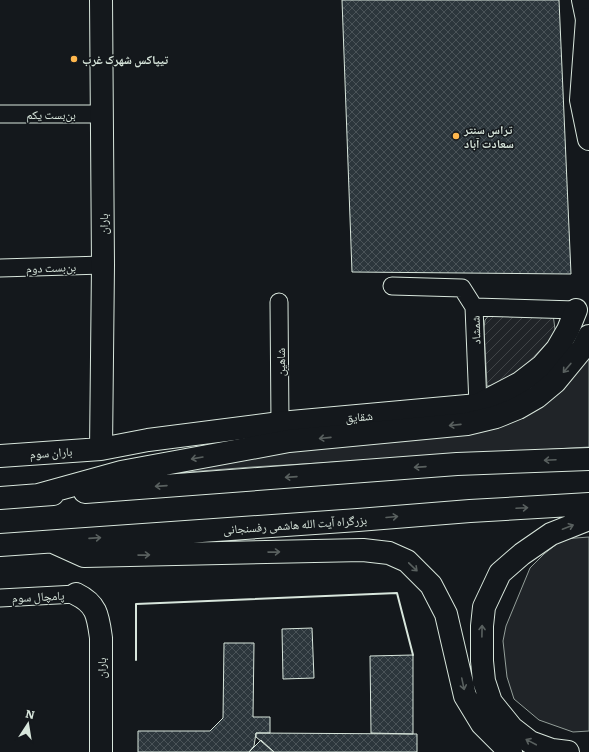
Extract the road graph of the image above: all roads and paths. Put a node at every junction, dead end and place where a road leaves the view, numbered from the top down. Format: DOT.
graph roads {
  1 [pos="101,0"];
  2 [pos="586,16"];
  3 [pos="0,114"];
  4 [pos="102,114"];
  5 [pos="589,139"];
  6 [pos="103,265"];
  7 [pos="0,268"];
  8 [pos="392,286"];
  9 [pos="279,302"];
  10 [pos="474,307"];
  11 [pos="576,310"];
  12 [pos="589,336"];
  13 [pos="478,405"];
  14 [pos="280,423"];
  15 [pos="101,449"];
  16 [pos="0,456"];
  17 [pos="589,459"];
  18 [pos="38,496"];
  19 [pos="0,498"];
  20 [pos="589,504"];
  21 [pos="589,519"];
  22 [pos="52,541"];
  23 [pos="0,545"];
  24 [pos="76,594"];
  25 [pos="0,598"];
  26 [pos="101,752"];
  27 [pos="511,752"];
  28 [pos="568,752"];
  1 -- 4 [label="main road, باران"];
  2 -- 5 [label="main road"];
  3 -- 4 [label="street, بن‌بست یکم"];
  4 -- 6 [label="main road, باران"];
  6 -- 7 [label="street, بن‌بست دوم"];
  6 -- 15 [label="main road, باران"];
  8 -- 10 [label="street"];
  9 -- 14 [label="street, شاهین"];
  10 -- 11 [label="street, شمشاد"];
  10 -- 13 [label="street, شمشاد"];
  11 -- 13 [label="main road, شقایق"];
  12 -- 18 [label="main road, one-way"];
  13 -- 14 [label="main road, شقایق"];
  14 -- 15 [label="main road, شقایق"];
  15 -- 16 [label="main road, باران سوم"];
  17 -- 18 [label="main road, one-way"];
  18 -- 19 [label="main road"];
  22 -- 20 [label="main road, بزرگراه آیت الله هاشمی رفسنجانی, one-way"];
  28 -- 21 [label="main road, one-way"];
  22 -- 23 [label="main road, بزرگراه آیت الله هاشمی رفسنجانی"];
  22 -- 27 [label="main road, one-way"];
  24 -- 25 [label="street, پامچال سوم"];
  24 -- 26 [label="main road, باران"];
}
